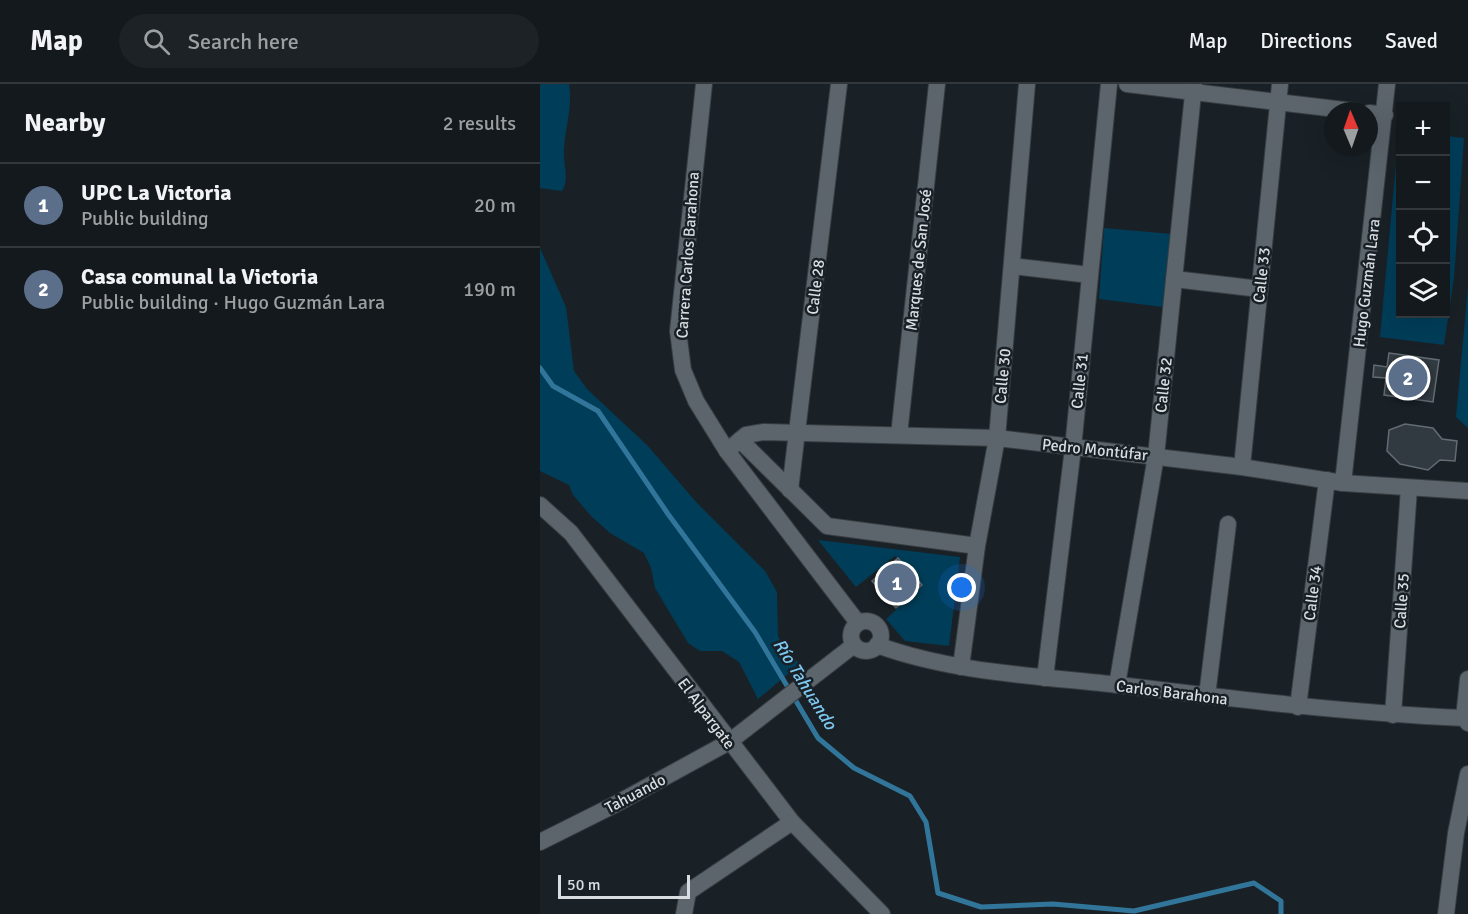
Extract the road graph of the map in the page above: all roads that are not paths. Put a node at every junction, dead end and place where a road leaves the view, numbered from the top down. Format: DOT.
graph roads {
  1 [pos="704,84"];
  2 [pos="839,84"];
  3 [pos="937,84"];
  4 [pos="1027,84"];
  5 [pos="1109,84"];
  6 [pos="1127,84"];
  7 [pos="1280,84"];
  8 [pos="1387,84"];
  9 [pos="1193,87"];
  10 [pos="1279,101"];
  11 [pos="1324,107"];
  12 [pos="1378,111"];
  13 [pos="1372,156"];
  14 [pos="1012,266"];
  15 [pos="1090,275"];
  16 [pos="1174,279"];
  17 [pos="1260,288"];
  18 [pos="798,431"];
  19 [pos="899,435"];
  20 [pos="997,438"];
  21 [pos="740,440"];
  22 [pos="1072,448"];
  23 [pos="727,451"];
  24 [pos="1156,456"];
  25 [pos="1242,467"];
  26 [pos="1335,481"];
  27 [pos="1409,488"];
  28 [pos="790,489"];
  29 [pos="1468,491"];
  30 [pos="540,505"];
  31 [pos="1228,524"];
  32 [pos="977,546"];
  33 [pos="858,623"];
  34 [pos="854,645"];
  35 [pos="877,645"];
  36 [pos="961,667"];
  37 [pos="1045,678"];
  38 [pos="1468,680"];
  39 [pos="1117,685"];
  40 [pos="1207,696"];
  41 [pos="1298,707"];
  42 [pos="1393,715"];
  43 [pos="1466,720"];
  44 [pos="735,737"];
  45 [pos="1468,774"];
  46 [pos="792,822"];
  47 [pos="540,842"];
  48 [pos="684,914"];
  49 [pos="882,914"];
  50 [pos="1446,914"];
  1 -- 23 [label="street, Carrera Carlos Barahona"];
  2 -- 18 [label="street, Calle 28"];
  3 -- 19 [label="street, Marques de San José"];
  4 -- 14 [label="street, Calle 30"];
  5 -- 15 [label="street, Calle 31"];
  6 -- 9 [label="street"];
  7 -- 10 [label="street, Calle 33"];
  8 -- 12 [label="street, Hugo Guzmán Lara"];
  9 -- 10 [label="street"];
  9 -- 16 [label="street, Calle 32"];
  10 -- 11 [label="street"];
  10 -- 17 [label="street, Calle 33"];
  13 -- 26 [label="street, Hugo Guzmán Lara"];
  14 -- 15 [label="street"];
  14 -- 20 [label="street, Calle 30"];
  15 -- 22 [label="street, Calle 31"];
  16 -- 17 [label="street"];
  16 -- 24 [label="street, Calle 32"];
  17 -- 25 [label="street, Calle 33"];
  18 -- 19 [label="street, Pedro Montúfar"];
  18 -- 21 [label="street, Pedro Montúfar"];
  18 -- 28 [label="street, Calle 28"];
  19 -- 20 [label="street, Pedro Montúfar"];
  20 -- 22 [label="street, Pedro Montúfar"];
  20 -- 32 [label="street, Calle 30"];
  21 -- 23 [label="street, Pedro Montúfar"];
  21 -- 28 [label="street"];
  22 -- 24 [label="street, Pedro Montúfar"];
  22 -- 37 [label="street, Calle 31"];
  23 -- 33 [label="street, Carrera Carlos Barahona"];
  24 -- 25 [label="street, Pedro Montúfar"];
  24 -- 39 [label="street, Calle 32"];
  25 -- 26 [label="street, Pedro Montúfar"];
  26 -- 27 [label="street, Pedro Montúfar"];
  26 -- 41 [label="street, Calle 34"];
  27 -- 29 [label="street, Pedro Montúfar"];
  27 -- 42 [label="street, Calle 35"];
  28 -- 32 [label="street"];
  30 -- 44 [label="street, El Alpargate"];
  31 -- 40 [label="street"];
  32 -- 36 [label="street, Calle 30"];
  33 -- 34 [label="street"];
  33 -- 35 [label="street"];
  34 -- 35 [label="street"];
  34 -- 44 [label="street, Tahuando"];
  35 -- 36 [label="street, Carlos Barahona"];
  36 -- 37 [label="street, Carlos Barahona"];
  37 -- 39 [label="street, Carlos Barahona"];
  38 -- 43 [label="street"];
  39 -- 40 [label="street, Carlos Barahona"];
  40 -- 41 [label="street, Carlos Barahona"];
  41 -- 42 [label="street, Carlos Barahona"];
  42 -- 43 [label="street, Carlos Barahona"];
  44 -- 46 [label="street, El Alpargate"];
  44 -- 47 [label="street, Tahuando"];
  45 -- 50 [label="street"];
  46 -- 48 [label="street"];
  46 -- 49 [label="street, El Alpargate"];
}
